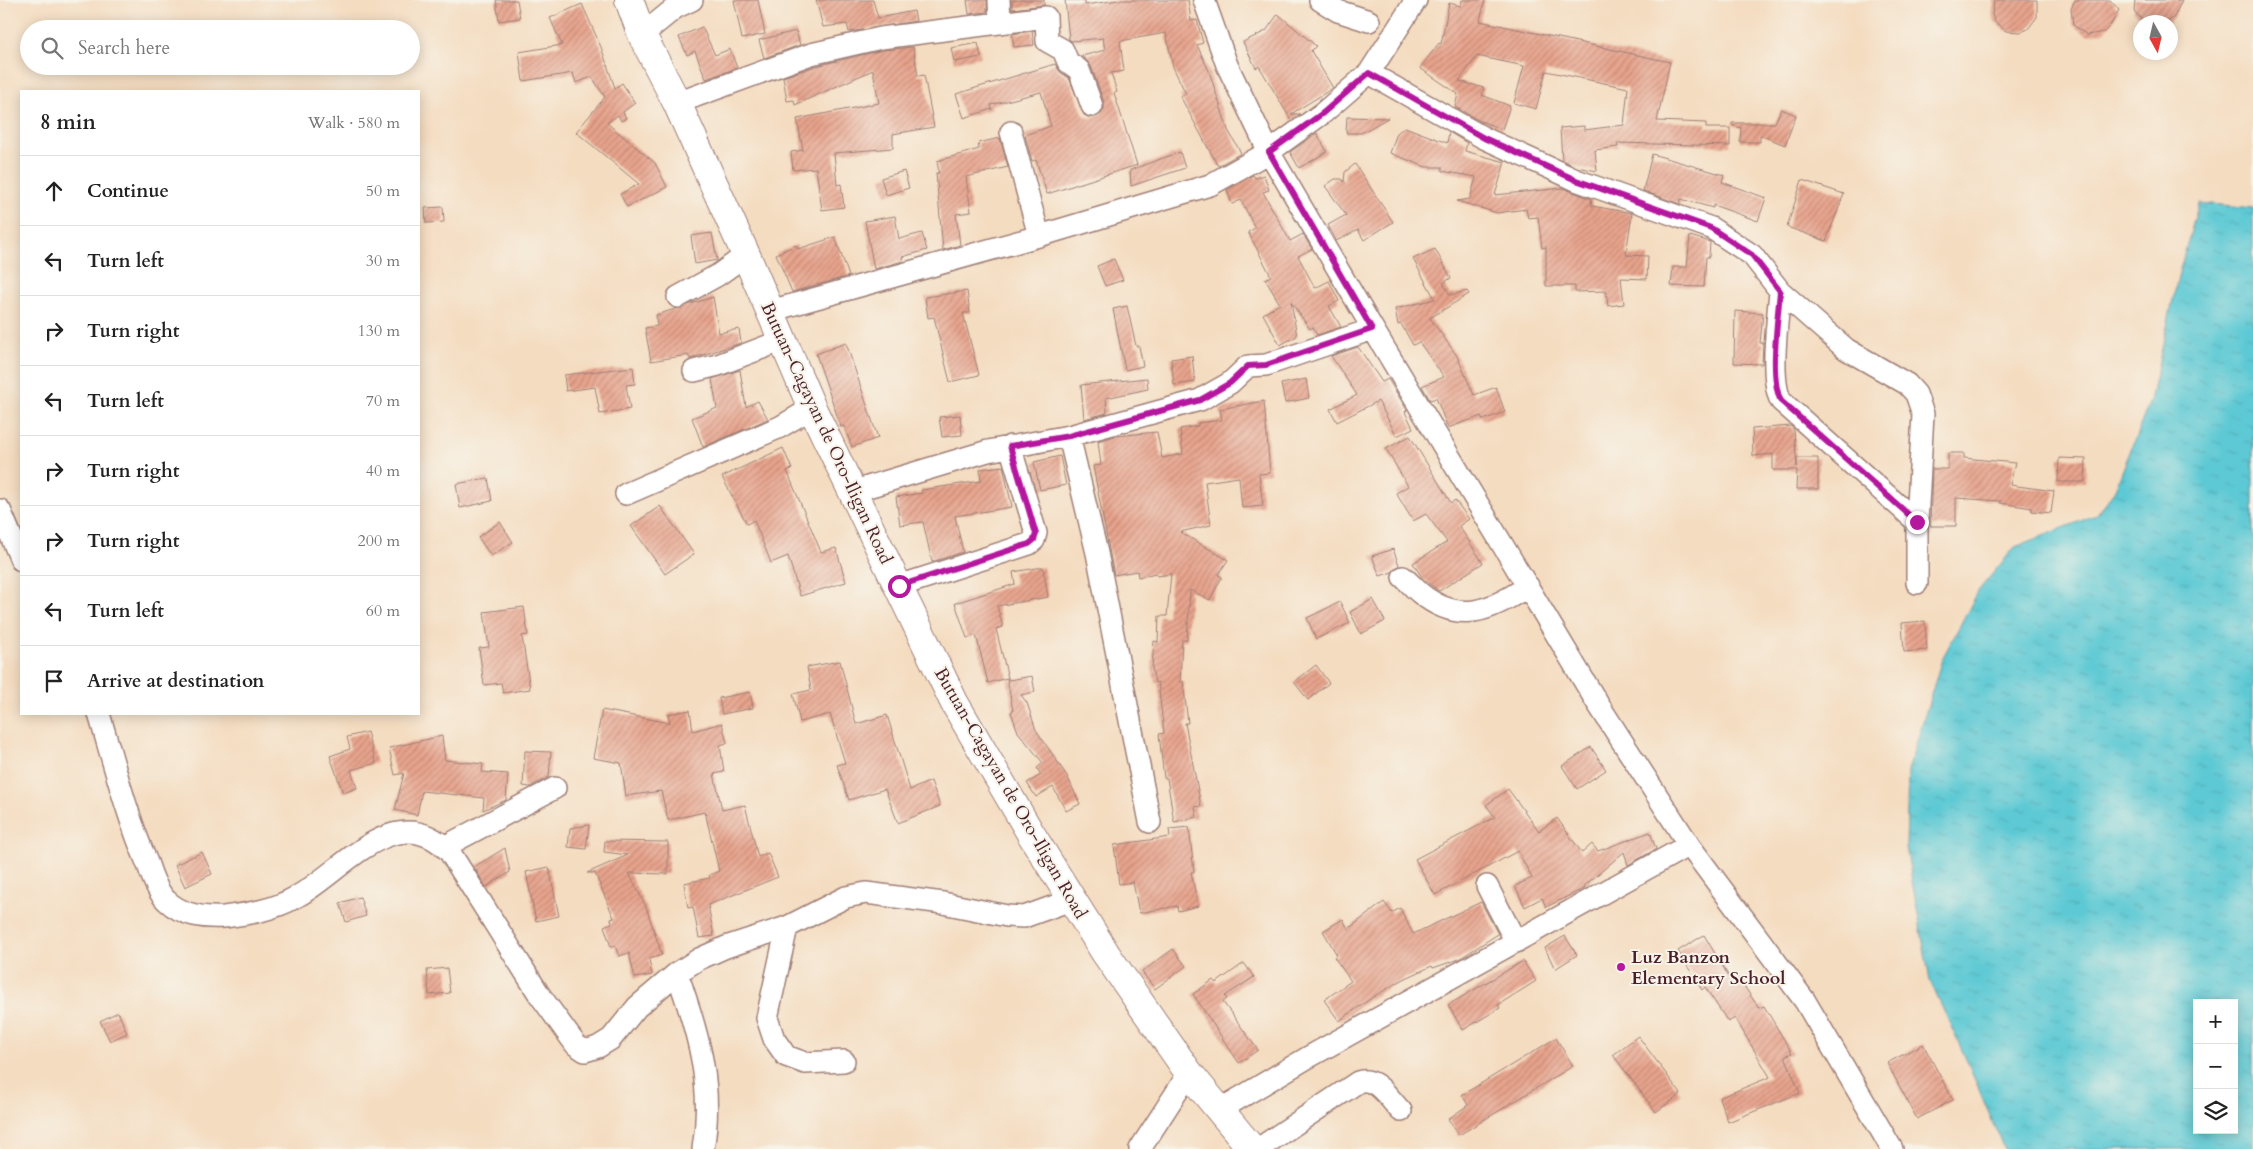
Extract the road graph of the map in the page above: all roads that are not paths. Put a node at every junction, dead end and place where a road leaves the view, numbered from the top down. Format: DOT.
graph roads {
  1 [pos="629,0"];
  2 [pos="692,0"];
  3 [pos="999,0"];
  4 [pos="1204,0"];
  5 [pos="1320,0"];
  6 [pos="1416,0"];
  7 [pos="1369,21"];
  8 [pos="1000,22"];
  9 [pos="642,35"];
  10 [pos="1369,73"];
  11 [pos="676,103"];
  12 [pos="1092,106"];
  13 [pos="1011,132"];
  14 [pos="1269,152"];
  15 [pos="1039,236"];
  16 [pos="746,255"];
  17 [pos="1780,291"];
  18 [pos="678,297"];
  19 [pos="770,311"];
  20 [pos="1372,329"];
  21 [pos="783,340"];
  22 [pos="694,371"];
  23 [pos="812,408"];
  24 [pos="1069,436"];
  25 [pos="1010,446"];
  26 [pos="851,492"];
  27 [pos="626,494"];
  28 [pos="0,510"];
  29 [pos="1917,522"];
  30 [pos="20,558"];
  31 [pos="1402,578"];
  32 [pos="1916,583"];
  33 [pos="899,586"];
  34 [pos="1528,586"];
  35 [pos="99,715"];
  36 [pos="556,788"];
  37 [pos="1150,822"];
  38 [pos="1689,845"];
  39 [pos="444,846"];
  40 [pos="1487,886"];
  41 [pos="1070,900"];
  42 [pos="786,927"];
  43 [pos="1516,942"];
  44 [pos="677,973"];
  45 [pos="844,1061"];
  46 [pos="1189,1073"];
  47 [pos="1221,1109"];
  48 [pos="1401,1111"];
  49 [pos="703,1149"];
  50 [pos="1140,1149"];
  51 [pos="1252,1149"];
  52 [pos="1258,1149"];
  53 [pos="1892,1149"];
  1 -- 9 [label="highway, Butuan-Cagayan de Oro-Iligan Road"];
  2 -- 9 [label="street"];
  3 -- 8 [label="street"];
  4 -- 14 [label="street"];
  5 -- 7 [label="street"];
  6 -- 10 [label="street"];
  8 -- 11 [label="street"];
  8 -- 12 [label="street"];
  9 -- 11 [label="highway, Butuan-Cagayan de Oro-Iligan Road"];
  10 -- 14 [label="street"];
  10 -- 17 [label="street"];
  11 -- 16 [label="highway, Butuan-Cagayan de Oro-Iligan Road"];
  13 -- 15 [label="street"];
  14 -- 15 [label="street"];
  14 -- 20 [label="street"];
  15 -- 19 [label="street"];
  16 -- 18 [label="street"];
  16 -- 19 [label="highway, Butuan-Cagayan de Oro-Iligan Road"];
  17 -- 29 [label="street"];
  17 -- 29 [label="street"];
  19 -- 21 [label="highway, Butuan-Cagayan de Oro-Iligan Road"];
  20 -- 24 [label="street"];
  20 -- 34 [label="street"];
  21 -- 22 [label="street"];
  21 -- 23 [label="highway, Butuan-Cagayan de Oro-Iligan Road"];
  23 -- 26 [label="highway, Butuan-Cagayan de Oro-Iligan Road"];
  23 -- 27 [label="street"];
  24 -- 25 [label="street"];
  24 -- 37 [label="street"];
  25 -- 26 [label="street"];
  25 -- 33 [label="street"];
  26 -- 33 [label="highway, Butuan-Cagayan de Oro-Iligan Road"];
  28 -- 30 [label="street"];
  29 -- 32 [label="street"];
  31 -- 34 [label="street"];
  33 -- 41 [label="highway, Butuan-Cagayan de Oro-Iligan Road"];
  34 -- 38 [label="street"];
  35 -- 39 [label="street"];
  36 -- 39 [label="street"];
  38 -- 43 [label="street"];
  38 -- 53 [label="street"];
  39 -- 44 [label="street"];
  40 -- 43 [label="street"];
  41 -- 42 [label="street"];
  41 -- 46 [label="highway, Butuan-Cagayan de Oro-Iligan Road"];
  42 -- 44 [label="street"];
  42 -- 45 [label="street"];
  43 -- 47 [label="street"];
  44 -- 49 [label="street"];
  46 -- 47 [label="highway, Butuan-Cagayan de Oro-Iligan Road"];
  46 -- 50 [label="street"];
  47 -- 51 [label="highway, Butuan-Cagayan de Oro-Iligan Road"];
  48 -- 52 [label="street"];
}
